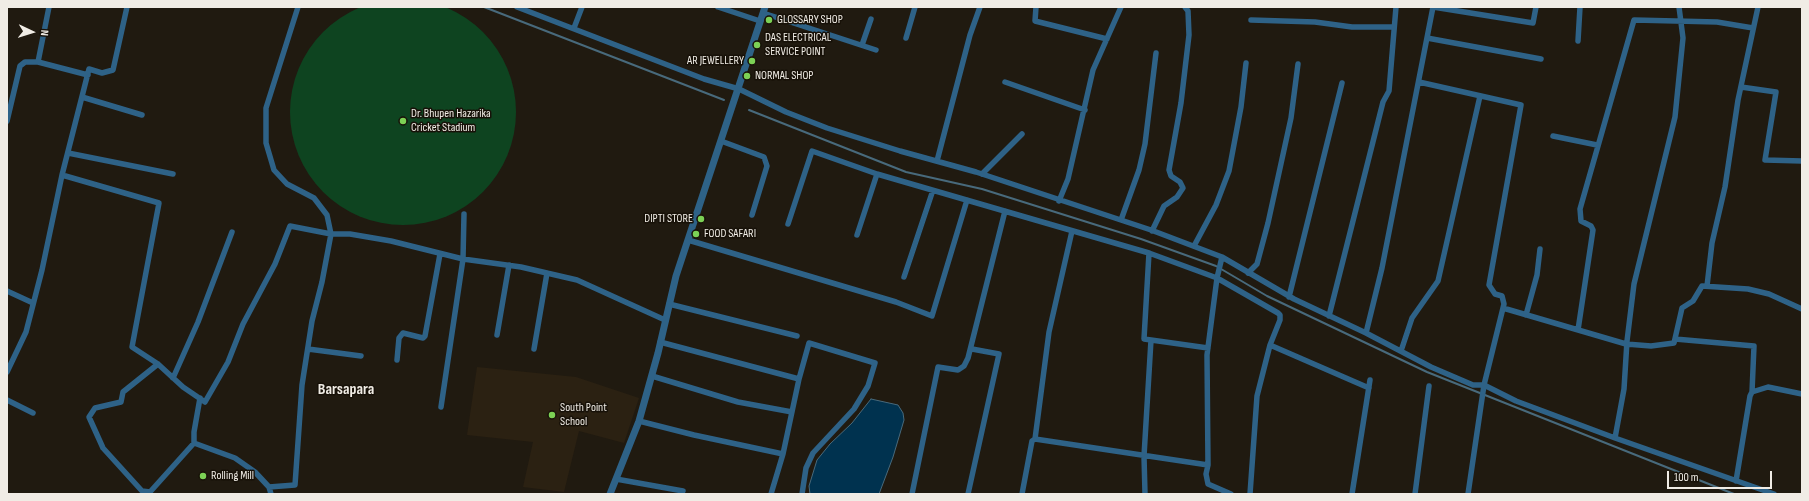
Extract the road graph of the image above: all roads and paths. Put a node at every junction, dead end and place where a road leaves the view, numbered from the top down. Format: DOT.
graph roads {
  1 [pos="49,7"];
  2 [pos="127,7"];
  3 [pos="298,7"];
  4 [pos="517,7"];
  5 [pos="582,7"];
  6 [pos="718,7"];
  7 [pos="915,7"];
  8 [pos="980,7"];
  9 [pos="1036,7"];
  10 [pos="1121,7"];
  11 [pos="1185,7"];
  12 [pos="1396,7"];
  13 [pos="1536,7"];
  14 [pos="1580,7"];
  15 [pos="1679,7"];
  16 [pos="1758,7"];
  17 [pos="1433,8"];
  18 [pos="764,10"];
  19 [pos="871,20"];
  20 [pos="1251,20"];
  21 [pos="760,21"];
  22 [pos="1681,21"];
  23 [pos="1394,27"];
  24 [pos="574,28"];
  25 [pos="1753,28"];
  26 [pos="906,38"];
  27 [pos="1427,38"];
  28 [pos="1107,39"];
  29 [pos="1578,41"];
  30 [pos="862,45"];
  31 [pos="876,50"];
  32 [pos="1156,53"];
  33 [pos="1540,59"];
  34 [pos="38,62"];
  35 [pos="1246,63"];
  36 [pos="1298,64"];
  37 [pos="88,75"];
  38 [pos="1005,82"];
  39 [pos="1419,82"];
  40 [pos="1342,83"];
  41 [pos="1741,87"];
  42 [pos="739,89"];
  43 [pos="1480,96"];
  44 [pos="82,97"];
  45 [pos="1085,110"];
  46 [pos="142,115"];
  47 [pos="7,121"];
  48 [pos="1022,134"];
  49 [pos="1553,136"];
  50 [pos="721,141"];
  51 [pos="1598,145"];
  52 [pos="68,153"];
  53 [pos="1802,160"];
  54 [pos="937,161"];
  55 [pos="173,174"];
  56 [pos="877,174"];
  57 [pos="982,174"];
  58 [pos="62,175"];
  59 [pos="933,190"];
  60 [pos="967,200"];
  61 [pos="1059,200"];
  62 [pos="1005,211"];
  63 [pos="464,214"];
  64 [pos="752,215"];
  65 [pos="1121,220"];
  66 [pos="788,224"];
  67 [pos="1152,230"];
  68 [pos="1072,231"];
  69 [pos="232,232"];
  70 [pos="331,234"];
  71 [pos="857,235"];
  72 [pos="688,240"];
  73 [pos="1194,246"];
  74 [pos="1540,249"];
  75 [pos="1149,253"];
  76 [pos="440,254"];
  77 [pos="463,259"];
  78 [pos="1221,260"];
  79 [pos="509,265"];
  80 [pos="547,273"];
  81 [pos="1248,273"];
  82 [pos="1217,276"];
  83 [pos="904,277"];
  84 [pos="1707,286"];
  85 [pos="7,291"];
  86 [pos="1289,297"];
  87 [pos="33,303"];
  88 [pos="669,304"];
  89 [pos="1503,308"];
  90 [pos="1802,309"];
  91 [pos="1526,315"];
  92 [pos="1329,316"];
  93 [pos="665,320"];
  94 [pos="1578,330"];
  95 [pos="1366,333"];
  96 [pos="497,335"];
  97 [pos="797,336"];
  98 [pos="1675,339"];
  99 [pos="1151,340"];
  100 [pos="660,342"];
  101 [pos="1626,344"];
  102 [pos="1270,345"];
  103 [pos="1208,348"];
  104 [pos="308,349"];
  105 [pos="534,349"];
  106 [pos="972,349"];
  107 [pos="1401,350"];
  108 [pos="361,356"];
  109 [pos="397,360"];
  110 [pos="158,364"];
  111 [pos="7,372"];
  112 [pos="652,376"];
  113 [pos="173,378"];
  114 [pos="799,379"];
  115 [pos="1370,380"];
  116 [pos="1429,386"];
  117 [pos="1369,388"];
  118 [pos="1484,388"];
  119 [pos="1752,392"];
  120 [pos="1802,394"];
  121 [pos="200,398"];
  122 [pos="7,400"];
  123 [pos="440,408"];
  124 [pos="792,412"];
  125 [pos="33,413"];
  126 [pos="639,421"];
  127 [pos="1615,438"];
  128 [pos="1035,439"];
  129 [pos="194,443"];
  130 [pos="783,454"];
  131 [pos="1144,456"];
  132 [pos="1208,465"];
  133 [pos="616,479"];
  134 [pos="1736,481"];
  135 [pos="269,487"];
  136 [pos="683,491"];
  137 [pos="271,494"];
  138 [pos="610,494"];
  139 [pos="771,494"];
  140 [pos="802,494"];
  141 [pos="912,494"];
  142 [pos="968,494"];
  143 [pos="1022,494"];
  144 [pos="1145,494"];
  145 [pos="1231,494"];
  146 [pos="1250,494"];
  147 [pos="1352,494"];
  148 [pos="1415,494"];
  149 [pos="1468,494"];
  150 [pos="1774,494"];
  1 -- 34 [label="street"];
  2 -- 37 [label="street"];
  3 -- 70 [label="street"];
  4 -- 24 [label="street"];
  5 -- 24 [label="street"];
  6 -- 21 [label="street"];
  7 -- 26 [label="street"];
  8 -- 54 [label="street"];
  9 -- 28 [label="street"];
  10 -- 28 [label="street"];
  11 -- 67 [label="street"];
  12 -- 23 [label="street"];
  13 -- 17 [label="street"];
  14 -- 29 [label="street"];
  15 -- 22 [label="street"];
  16 -- 25 [label="street"];
  17 -- 27 [label="street"];
  18 -- 21 [label="street"];
  18 -- 30 [label="street"];
  19 -- 30 [label="street"];
  20 -- 23 [label="street"];
  21 -- 42 [label="street"];
  22 -- 25 [label="street"];
  22 -- 51 [label="street"];
  22 -- 101 [label="street"];
  23 -- 92 [label="street"];
  24 -- 42 [label="street"];
  25 -- 41 [label="street"];
  27 -- 33 [label="street"];
  27 -- 39 [label="street"];
  28 -- 45 [label="street"];
  30 -- 31 [label="street"];
  32 -- 65 [label="street"];
  34 -- 37 [label="street"];
  34 -- 47 [label="street"];
  35 -- 73 [label="street"];
  36 -- 81 [label="street"];
  37 -- 44 [label="street"];
  38 -- 45 [label="street"];
  39 -- 43 [label="street"];
  39 -- 95 [label="street"];
  40 -- 86 [label="street"];
  41 -- 53 [label="street"];
  41 -- 84 [label="street"];
  42 -- 50 [label="street"];
  42 -- 54 [label="street"];
  43 -- 89 [label="street"];
  43 -- 107 [label="street"];
  44 -- 46 [label="street"];
  44 -- 52 [label="street"];
  45 -- 61 [label="street"];
  48 -- 57 [label="street"];
  49 -- 51 [label="street"];
  50 -- 64 [label="street"];
  50 -- 72 [label="street"];
  51 -- 94 [label="street"];
  52 -- 55 [label="street"];
  52 -- 58 [label="street"];
  54 -- 57 [label="street"];
  56 -- 59 [label="street"];
  56 -- 66 [label="street"];
  56 -- 71 [label="street"];
  57 -- 61 [label="street"];
  58 -- 87 [label="street"];
  58 -- 110 [label="street"];
  59 -- 60 [label="street"];
  59 -- 83 [label="street"];
  60 -- 62 [label="street"];
  60 -- 72 [label="street"];
  61 -- 65 [label="street"];
  62 -- 68 [label="street"];
  62 -- 106 [label="street"];
  63 -- 77 [label="street"];
  65 -- 67 [label="street"];
  67 -- 73 [label="street"];
  68 -- 75 [label="street"];
  68 -- 128 [label="street"];
  69 -- 113 [label="street"];
  70 -- 76 [label="street"];
  70 -- 104 [label="street"];
  70 -- 121 [label="street"];
  72 -- 88 [label="street"];
  73 -- 78 [label="street"];
  74 -- 91 [label="street"];
  75 -- 82 [label="street"];
  75 -- 99 [label="street"];
  76 -- 77 [label="street"];
  76 -- 109 [label="street"];
  77 -- 79 [label="street"];
  77 -- 123 [label="street"];
  78 -- 81 [label="street"];
  78 -- 82 [label="street"];
  79 -- 80 [label="street"];
  79 -- 96 [label="street"];
  80 -- 93 [label="street"];
  80 -- 105 [label="street"];
  81 -- 86 [label="street"];
  82 -- 102 [label="street"];
  82 -- 103 [label="street"];
  84 -- 90 [label="street"];
  84 -- 98 [label="street"];
  85 -- 87 [label="street"];
  86 -- 92 [label="street"];
  87 -- 111 [label="street"];
  88 -- 93 [label="street"];
  88 -- 97 [label="street"];
  89 -- 91 [label="street"];
  89 -- 118 [label="street"];
  91 -- 94 [label="street"];
  92 -- 95 [label="street"];
  93 -- 100 [label="street"];
  94 -- 101 [label="street"];
  95 -- 107 [label="street"];
  98 -- 101 [label="street"];
  98 -- 119 [label="street"];
  99 -- 103 [label="street"];
  99 -- 131 [label="street"];
  100 -- 112 [label="street"];
  100 -- 114 [label="street"];
  101 -- 127 [label="street"];
  102 -- 117 [label="street"];
  102 -- 146 [label="street"];
  103 -- 132 [label="street"];
  104 -- 108 [label="street"];
  104 -- 135 [label="street"];
  106 -- 141 [label="street"];
  106 -- 142 [label="street"];
  107 -- 118 [label="street"];
  110 -- 113 [label="street"];
  110 -- 129 [label="street"];
  112 -- 124 [label="street"];
  112 -- 126 [label="street"];
  113 -- 121 [label="street"];
  114 -- 124 [label="street"];
  114 -- 140 [label="street"];
  115 -- 117 [label="street"];
  116 -- 148 [label="street"];
  117 -- 147 [label="street"];
  118 -- 127 [label="street"];
  118 -- 149 [label="street"];
  119 -- 120 [label="street"];
  119 -- 134 [label="street"];
  121 -- 129 [label="street"];
  122 -- 125 [label="street"];
  124 -- 130 [label="street"];
  126 -- 130 [label="street"];
  126 -- 133 [label="street"];
  127 -- 134 [label="street"];
  128 -- 131 [label="street"];
  128 -- 143 [label="street"];
  129 -- 135 [label="street"];
  130 -- 139 [label="street"];
  131 -- 132 [label="street"];
  131 -- 144 [label="street"];
  132 -- 145 [label="street"];
  133 -- 136 [label="street"];
  133 -- 138 [label="street"];
  134 -- 150 [label="street"];
  135 -- 137 [label="street"];
}
